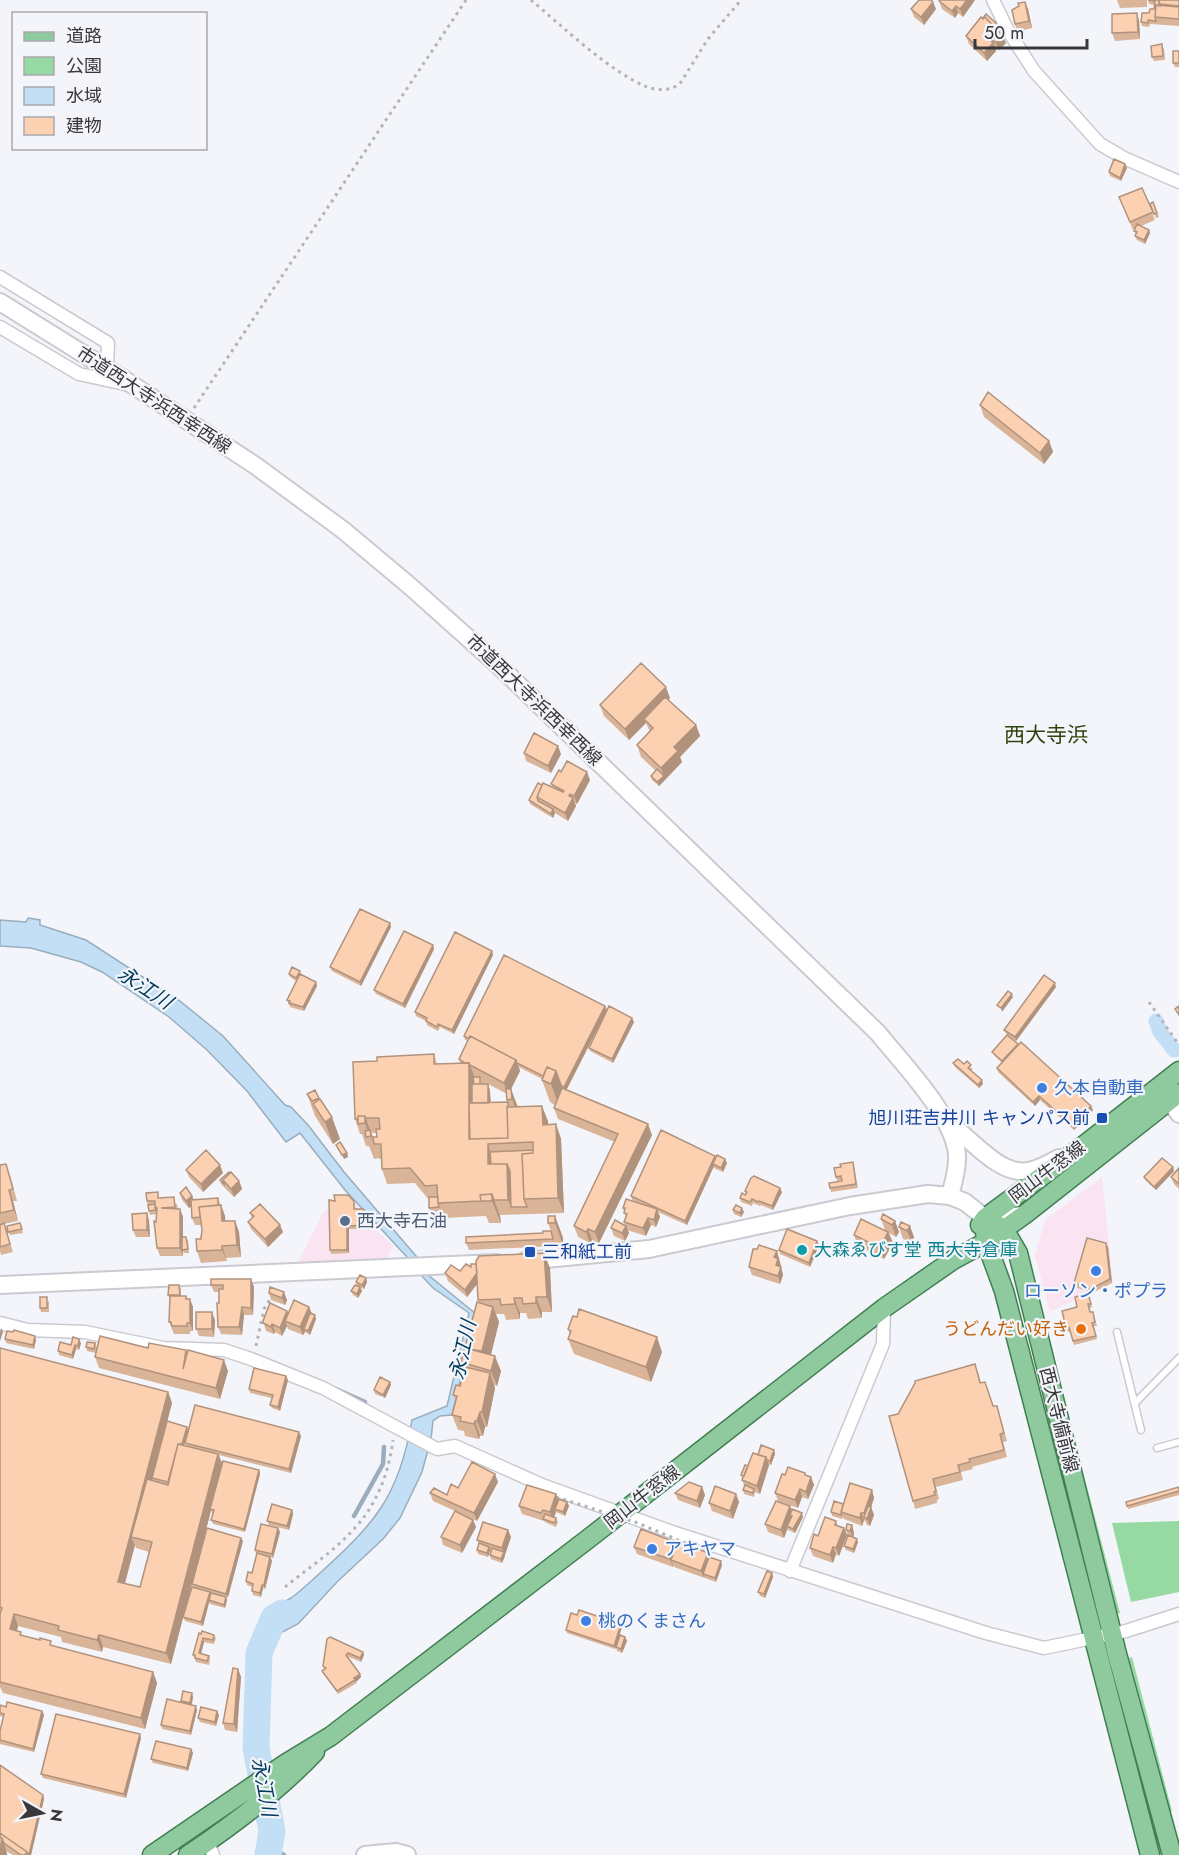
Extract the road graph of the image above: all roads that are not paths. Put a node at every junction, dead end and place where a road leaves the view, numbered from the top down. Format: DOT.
graph roads {
  1 [pos="993,0"];
  2 [pos="1179,182"];
  3 [pos="0,277"];
  4 [pos="0,302"];
  5 [pos="0,327"];
  6 [pos="107,368"];
  7 [pos="135,386"];
  8 [pos="1179,1071"];
  9 [pos="1172,1098"];
  10 [pos="945,1120"];
  11 [pos="1078,1149"];
  12 [pos="950,1196"];
  13 [pos="1024,1215"];
  14 [pos="985,1218"];
  15 [pos="1004,1229"];
  16 [pos="986,1242"];
  17 [pos="953,1260"];
  18 [pos="0,1285"];
  19 [pos="884,1308"];
  20 [pos="0,1323"];
  21 [pos="1117,1332"];
  22 [pos="1179,1358"];
  23 [pos="1135,1403"];
  24 [pos="1141,1430"];
  25 [pos="1179,1442"];
  26 [pos="1157,1448"];
  27 [pos="621,1513"];
  28 [pos="790,1571"];
  29 [pos="1179,1614"];
  30 [pos="1104,1636"];
  31 [pos="331,1736"];
  32 [pos="211,1848"];
  33 [pos="152,1855"];
  34 [pos="188,1855"];
  35 [pos="365,1855"];
  36 [pos="407,1855"];
  37 [pos="1150,1855"];
  38 [pos="1172,1855"];
  1 -- 2 [label="street"];
  3 -- 6 [label="street"];
  4 -- 6 [label="street, 市道西大寺浜西幸西線"];
  5 -- 7 [label="street"];
  6 -- 7 [label="street, 市道西大寺浜西幸西線"];
  7 -- 10 [label="street, 市道西大寺浜西幸西線"];
  8 -- 9 [label="main road, 岡山牛窓線"];
  9 -- 11 [label="main road, 岡山牛窓線"];
  9 -- 13 [label="main road, 岡山牛窓線"];
  10 -- 11 [label="street"];
  10 -- 12 [label="street, 市道西大寺浜西幸西線"];
  11 -- 14 [label="main road, 岡山牛窓線"];
  12 -- 14 [label="street"];
  12 -- 18 [label="street"];
  13 -- 14 [label="street"];
  13 -- 15 [label="main road, 岡山牛窓線"];
  14 -- 15 [label="main road"];
  14 -- 16 [label="main road, 西大寺備前線"];
  14 -- 17 [label="main road, 岡山牛窓線"];
  15 -- 16 [label="main road, 岡山牛窓線"];
  15 -- 30 [label="main road, 西大寺備前線"];
  16 -- 17 [label="main road, 岡山牛窓線"];
  16 -- 30 [label="main road, 西大寺備前線"];
  17 -- 19 [label="main road, 岡山牛窓線"];
  19 -- 27 [label="main road, 岡山牛窓線"];
  19 -- 28 [label="street"];
  20 -- 27 [label="street"];
  21 -- 23 [label="lane"];
  22 -- 23 [label="lane"];
  23 -- 24 [label="lane"];
  25 -- 26 [label="lane"];
  27 -- 28 [label="street"];
  27 -- 31 [label="main road, 岡山牛窓線"];
  28 -- 30 [label="street"];
  29 -- 30 [label="street"];
  30 -- 37 [label="main road, 西大寺備前線"];
  30 -- 38 [label="main road, 西大寺備前線"];
  31 -- 32 [label="main road, 岡山牛窓線"];
  31 -- 33 [label="main road, 岡山牛窓線"];
  32 -- 34 [label="main road, 岡山牛窓線"];
  35 -- 36 [label="street"];
}
